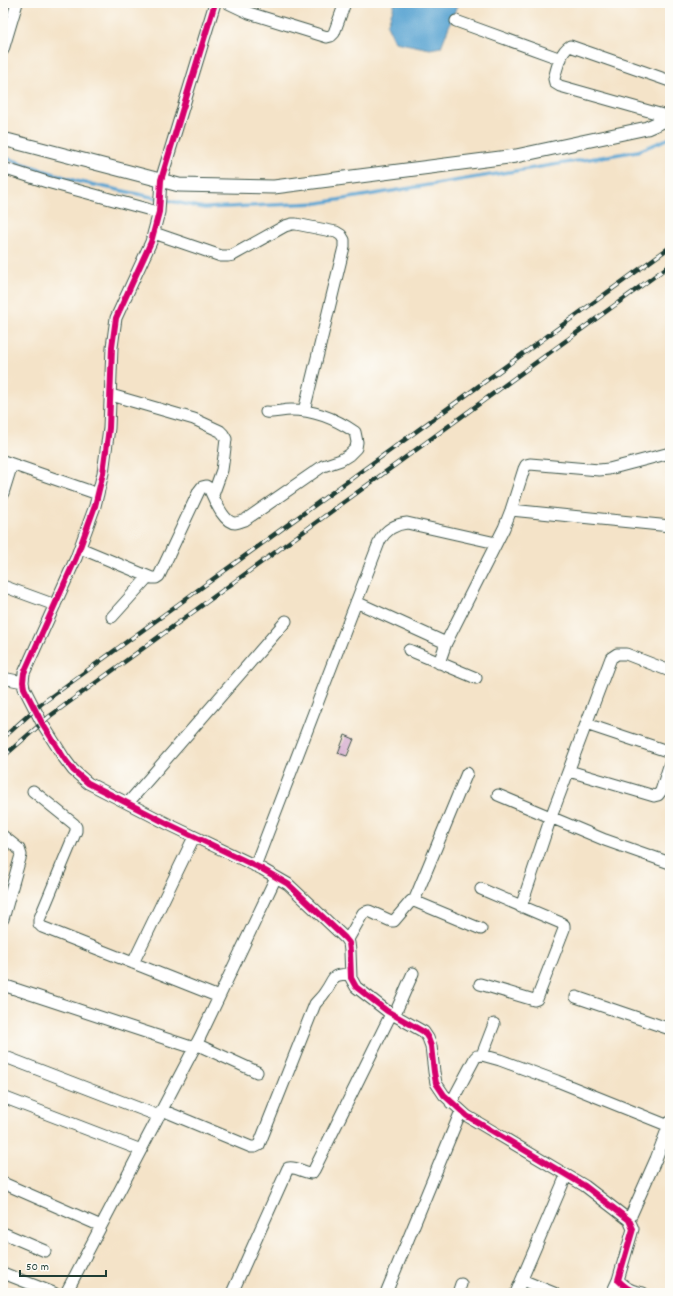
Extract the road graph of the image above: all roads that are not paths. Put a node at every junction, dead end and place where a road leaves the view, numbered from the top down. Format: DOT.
graph roads {
  1 [pos="17,3"];
  2 [pos="215,3"];
  3 [pos="228,3"];
  4 [pos="345,3"];
  5 [pos="456,21"];
  6 [pos="3,50"];
  7 [pos="561,59"];
  8 [pos="670,81"];
  9 [pos="670,117"];
  10 [pos="3,139"];
  11 [pos="3,168"];
  12 [pos="161,185"];
  13 [pos="158,214"];
  14 [pos="154,233"];
  15 [pos="111,395"];
  16 [pos="304,411"];
  17 [pos="266,412"];
  18 [pos="670,454"];
  19 [pos="8,462"];
  20 [pos="3,493"];
  21 [pos="98,494"];
  22 [pos="213,495"];
  23 [pos="511,510"];
  24 [pos="670,526"];
  25 [pos="496,543"];
  26 [pos="80,548"];
  27 [pos="148,577"];
  28 [pos="3,586"];
  29 [pos="356,602"];
  30 [pos="55,605"];
  31 [pos="112,617"];
  32 [pos="286,621"];
  33 [pos="446,643"];
  34 [pos="409,650"];
  35 [pos="439,663"];
  36 [pos="670,671"];
  37 [pos="3,678"];
  38 [pos="476,678"];
  39 [pos="22,682"];
  40 [pos="586,724"];
  41 [pos="670,752"];
  42 [pos="670,762"];
  43 [pos="569,771"];
  44 [pos="467,773"];
  45 [pos="33,791"];
  46 [pos="498,795"];
  47 [pos="128,803"];
  48 [pos="551,817"];
  49 [pos="3,836"];
  50 [pos="194,837"];
  51 [pos="670,863"];
  52 [pos="256,866"];
  53 [pos="276,877"];
  54 [pos="480,889"];
  55 [pos="414,901"];
  56 [pos="521,907"];
  57 [pos="3,919"];
  58 [pos="481,928"];
  59 [pos="347,941"];
  60 [pos="133,963"];
  61 [pos="413,973"];
  62 [pos="350,974"];
  63 [pos="480,984"];
  64 [pos="3,985"];
  65 [pos="219,996"];
  66 [pos="576,998"];
  67 [pos="393,1015"];
  68 [pos="494,1024"];
  69 [pos="670,1029"];
  70 [pos="195,1046"];
  71 [pos="482,1055"];
  72 [pos="3,1056"];
  73 [pos="257,1072"];
  74 [pos="3,1097"];
  75 [pos="451,1102"];
  76 [pos="461,1111"];
  77 [pos="160,1113"];
  78 [pos="669,1124"];
  79 [pos="141,1150"];
  80 [pos="566,1176"];
  81 [pos="3,1183"];
  82 [pos="629,1220"];
  83 [pos="101,1226"];
  84 [pos="3,1234"];
  85 [pos="45,1251"];
  86 [pos="3,1273"];
  87 [pos="522,1280"];
  88 [pos="618,1280"];
  89 [pos="54,1293"];
  90 [pos="66,1293"];
  91 [pos="232,1293"];
  92 [pos="386,1293"];
  93 [pos="516,1293"];
  94 [pos="554,1293"];
  95 [pos="612,1293"];
  96 [pos="643,1293"];
  1 -- 6 [label="street"];
  2 -- 12 [label="street"];
  3 -- 4 [label="street"];
  5 -- 7 [label="street"];
  7 -- 8 [label="street"];
  7 -- 9 [label="street"];
  9 -- 12 [label="street"];
  10 -- 12 [label="street"];
  11 -- 13 [label="street"];
  12 -- 13 [label="street"];
  13 -- 14 [label="street"];
  14 -- 15 [label="street"];
  14 -- 16 [label="street"];
  15 -- 21 [label="street"];
  15 -- 22 [label="street"];
  16 -- 17 [label="street"];
  16 -- 22 [label="street"];
  18 -- 23 [label="street"];
  19 -- 20 [label="street"];
  19 -- 21 [label="street"];
  21 -- 26 [label="street"];
  22 -- 27 [label="street"];
  23 -- 24 [label="street"];
  23 -- 25 [label="street"];
  25 -- 29 [label="street"];
  25 -- 33 [label="street"];
  26 -- 27 [label="street"];
  26 -- 30 [label="street"];
  27 -- 31 [label="street"];
  28 -- 30 [label="street"];
  29 -- 33 [label="street"];
  29 -- 52 [label="street"];
  30 -- 39 [label="street"];
  32 -- 47 [label="street"];
  33 -- 35 [label="street"];
  34 -- 35 [label="street"];
  35 -- 38 [label="street"];
  36 -- 40 [label="street"];
  37 -- 39 [label="street"];
  39 -- 47 [label="street"];
  40 -- 41 [label="street"];
  40 -- 43 [label="street"];
  42 -- 43 [label="street"];
  43 -- 48 [label="street"];
  44 -- 55 [label="street"];
  45 -- 60 [label="street"];
  46 -- 48 [label="street"];
  47 -- 50 [label="street"];
  48 -- 51 [label="street"];
  48 -- 56 [label="street"];
  49 -- 57 [label="street"];
  50 -- 52 [label="street"];
  50 -- 60 [label="street"];
  52 -- 53 [label="street"];
  53 -- 59 [label="street"];
  53 -- 65 [label="street"];
  54 -- 56 [label="street"];
  55 -- 58 [label="street"];
  55 -- 59 [label="street"];
  56 -- 63 [label="street"];
  59 -- 62 [label="street"];
  60 -- 65 [label="street"];
  61 -- 67 [label="street"];
  62 -- 67 [label="street"];
  62 -- 77 [label="street"];
  64 -- 70 [label="street"];
  65 -- 70 [label="street"];
  66 -- 69 [label="street"];
  67 -- 75 [label="street"];
  67 -- 91 [label="street"];
  68 -- 71 [label="street"];
  70 -- 73 [label="street"];
  70 -- 77 [label="street"];
  71 -- 75 [label="street"];
  71 -- 78 [label="street"];
  72 -- 77 [label="street"];
  74 -- 79 [label="street"];
  75 -- 76 [label="street"];
  76 -- 80 [label="street"];
  76 -- 92 [label="street"];
  77 -- 79 [label="street"];
  78 -- 82 [label="street"];
  79 -- 83 [label="street"];
  80 -- 82 [label="street"];
  80 -- 87 [label="street"];
  81 -- 83 [label="street"];
  82 -- 88 [label="street"];
  83 -- 90 [label="street"];
  84 -- 85 [label="street"];
  86 -- 89 [label="street"];
  87 -- 93 [label="street"];
  87 -- 94 [label="street"];
  88 -- 95 [label="street"];
  88 -- 96 [label="street"];
}
